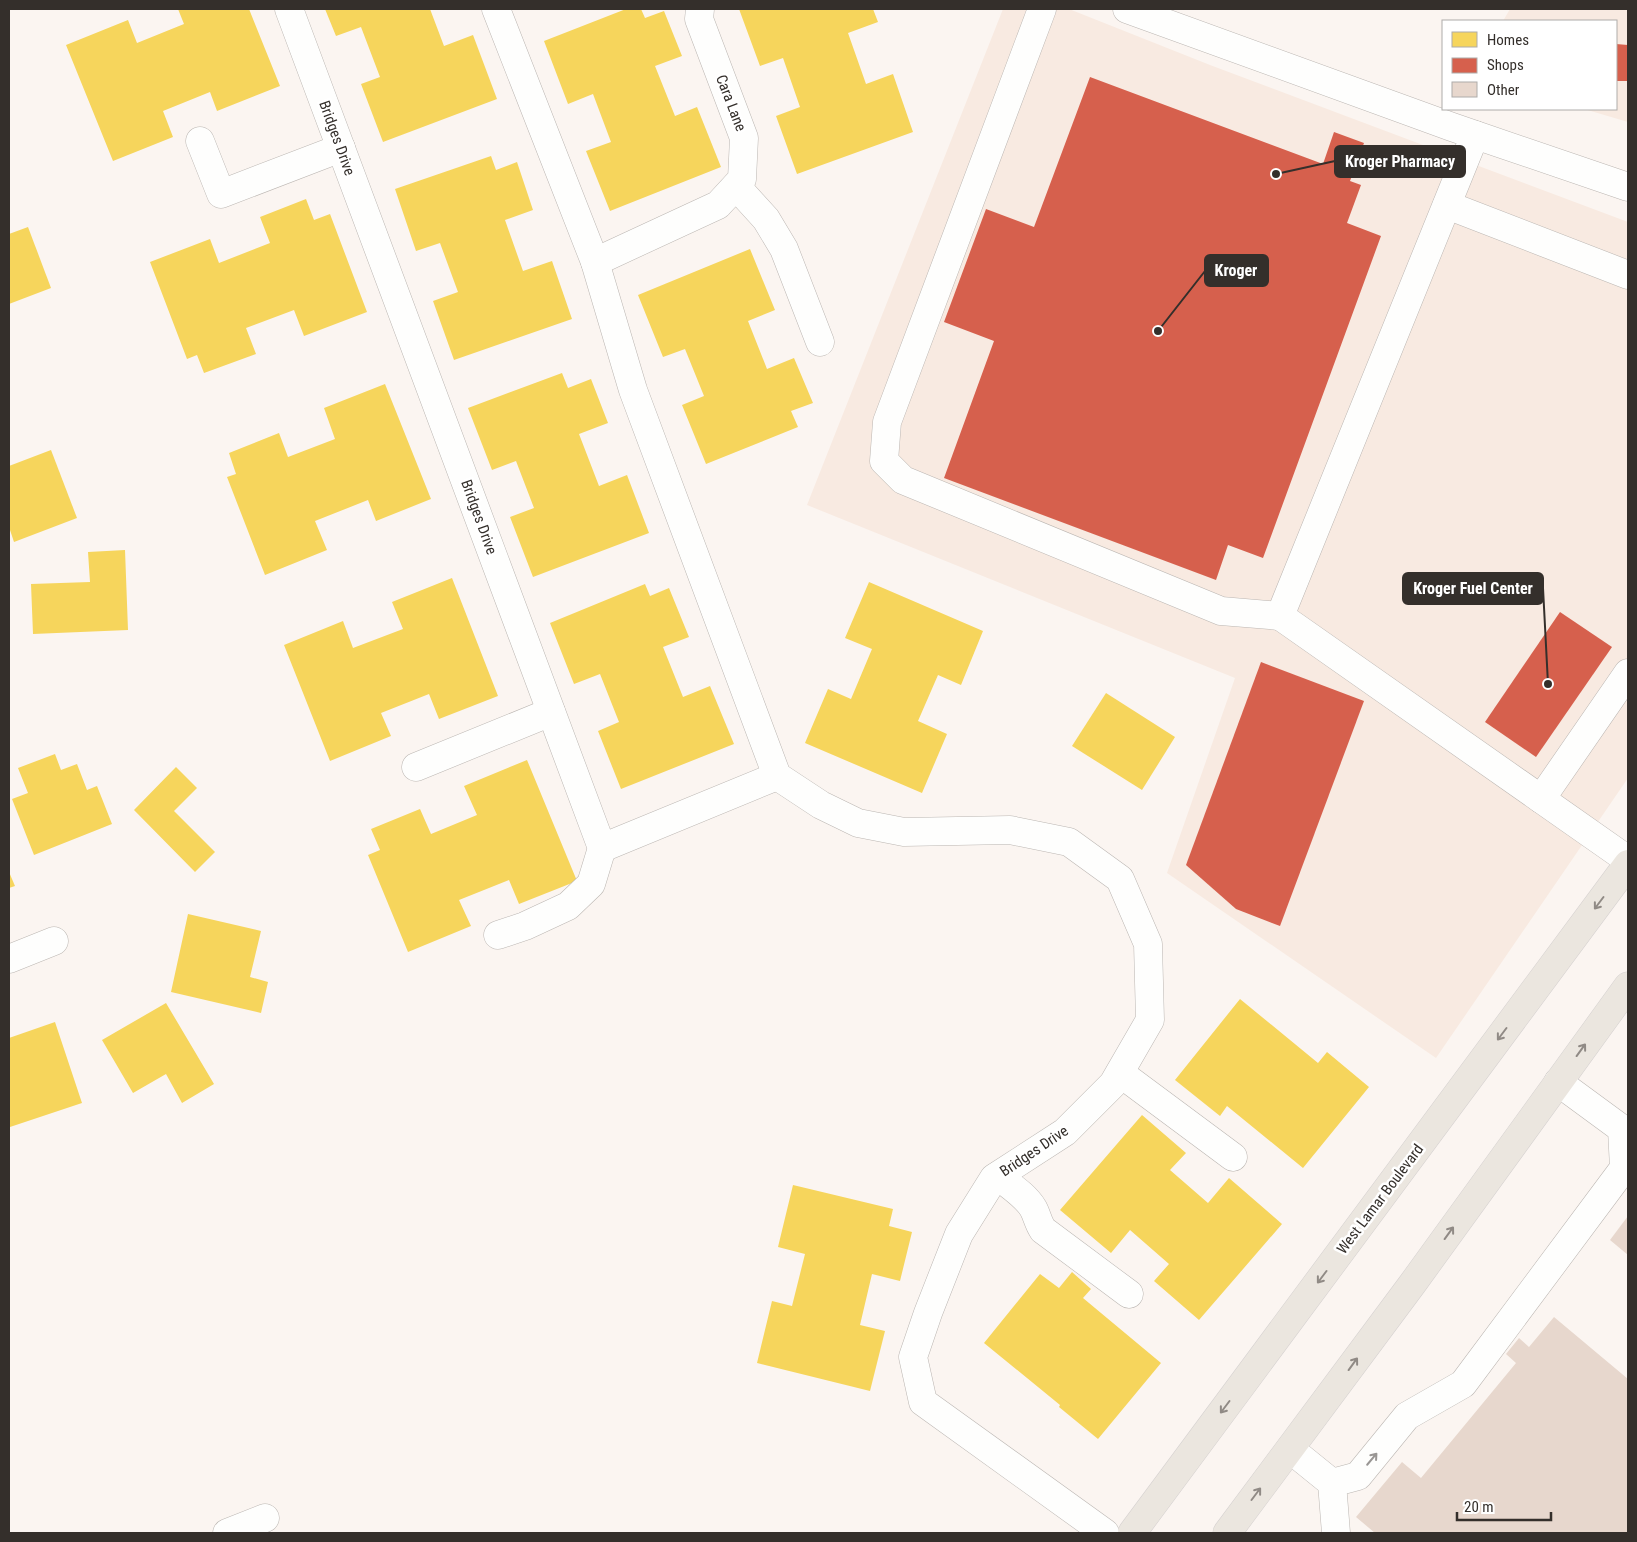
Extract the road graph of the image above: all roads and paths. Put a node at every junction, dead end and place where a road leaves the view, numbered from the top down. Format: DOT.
graph roads {
  1 [pos="289,9"];
  2 [pos="496,9"];
  3 [pos="700,9"];
  4 [pos="1042,9"];
  5 [pos="1127,9"];
  6 [pos="1475,135"];
  7 [pos="200,141"];
  8 [pos="341,148"];
  9 [pos="736,186"];
  10 [pos="1628,187"];
  11 [pos="1447,205"];
  12 [pos="595,262"];
  13 [pos="1628,275"];
  14 [pos="820,342"];
  15 [pos="1280,616"];
  16 [pos="1628,673"];
  17 [pos="551,712"];
  18 [pos="416,766"];
  19 [pos="777,776"];
  20 [pos="1541,799"];
  21 [pos="602,848"];
  22 [pos="1628,860"];
  23 [pos="1628,864"];
  24 [pos="498,935"];
  25 [pos="54,941"];
  26 [pos="9,958"];
  27 [pos="1628,986"];
  28 [pos="1120,1073"];
  29 [pos="1558,1082"];
  30 [pos="1233,1157"];
  31 [pos="998,1176"];
  32 [pos="1129,1294"];
  33 [pos="1290,1449"];
  34 [pos="1332,1483"];
  35 [pos="264,1518"];
  36 [pos="227,1533"];
  37 [pos="1105,1533"];
  38 [pos="1132,1533"];
  39 [pos="1227,1533"];
  40 [pos="1336,1533"];
  1 -- 8 [label="street, Bridges Drive"];
  2 -- 12 [label="street"];
  3 -- 9 [label="street, Cara Lane"];
  4 -- 15 [label="street"];
  5 -- 6 [label="street"];
  6 -- 10 [label="street"];
  6 -- 11 [label="street"];
  7 -- 8 [label="street"];
  8 -- 17 [label="street, Bridges Drive"];
  9 -- 12 [label="street, Cara Lane"];
  9 -- 14 [label="street"];
  11 -- 13 [label="street"];
  11 -- 15 [label="street"];
  12 -- 19 [label="street"];
  15 -- 20 [label="street"];
  16 -- 20 [label="street"];
  17 -- 18 [label="street"];
  17 -- 21 [label="street, Bridges Drive"];
  19 -- 21 [label="street"];
  19 -- 28 [label="street, Bridges Drive"];
  20 -- 22 [label="street"];
  21 -- 24 [label="street"];
  23 -- 38 [label="main road, West Lamar Boulevard, one-way"];
  25 -- 26 [label="street"];
  29 -- 27 [label="main road, one-way"];
  28 -- 30 [label="street"];
  28 -- 31 [label="street, Bridges Drive"];
  33 -- 29 [label="main road, one-way"];
  34 -- 29 [label="street, one-way"];
  31 -- 32 [label="street"];
  31 -- 37 [label="street, Bridges Drive"];
  33 -- 34 [label="street"];
  39 -- 33 [label="main road, one-way"];
  34 -- 40 [label="street"];
  35 -- 36 [label="street"];
}
